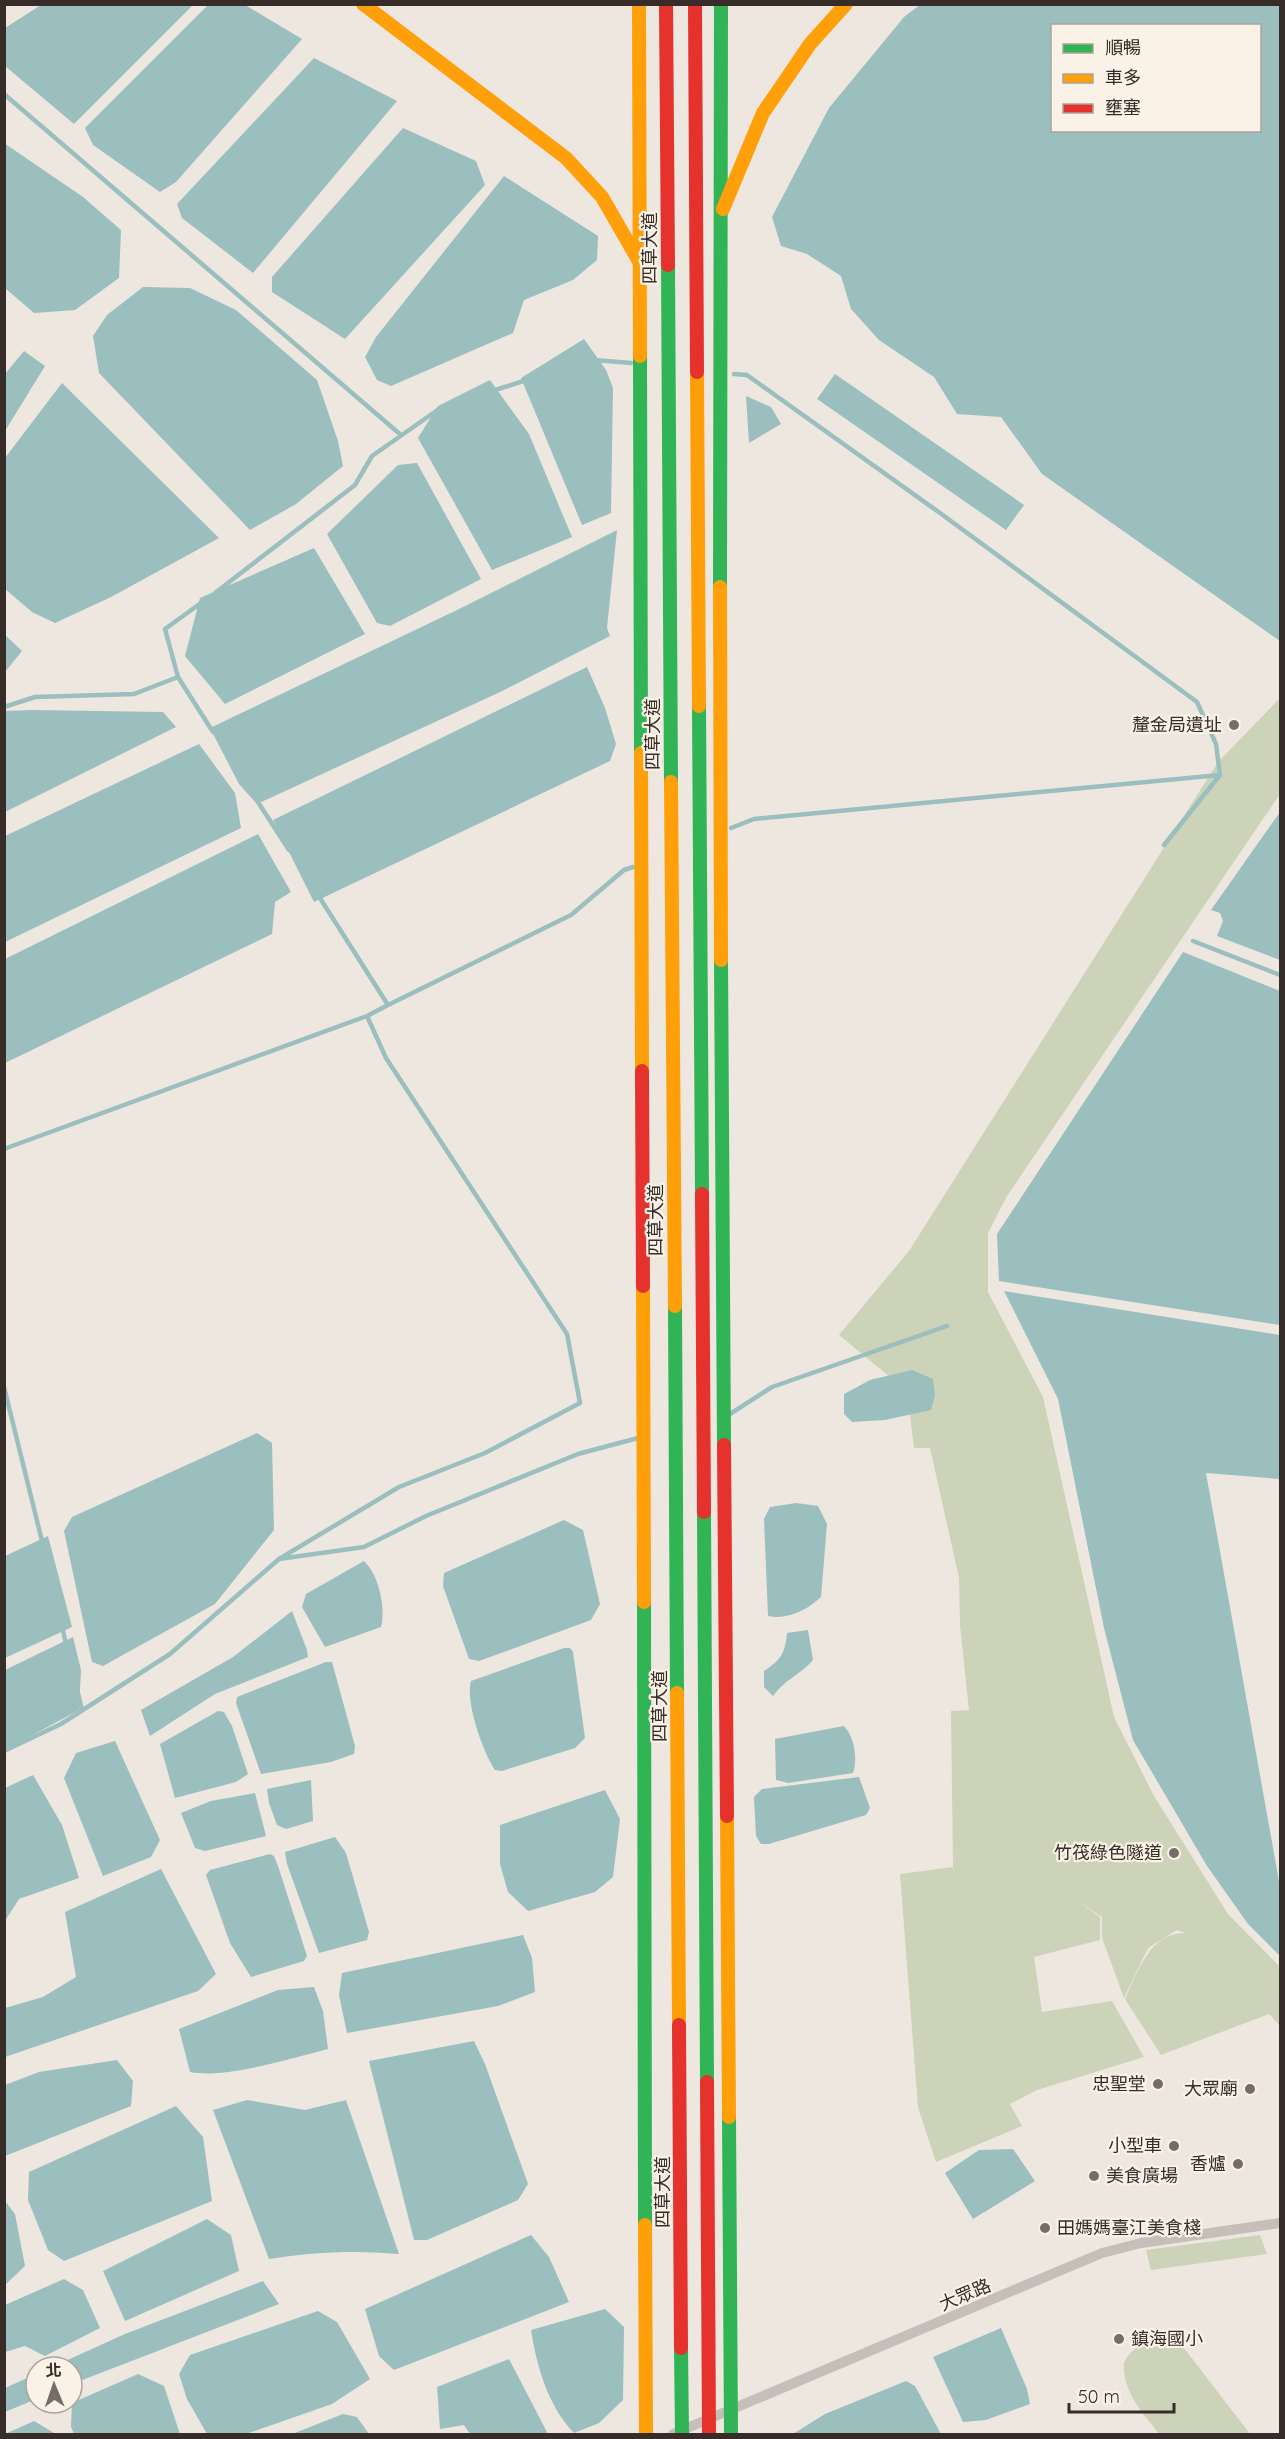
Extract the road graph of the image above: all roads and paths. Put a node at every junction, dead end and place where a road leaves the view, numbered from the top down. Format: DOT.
graph roads {
  1 [pos="363,4"];
  2 [pos="639,4"];
  3 [pos="666,4"];
  4 [pos="696,4"];
  5 [pos="721,4"];
  6 [pos="846,4"];
  7 [pos="721,214"];
  8 [pos="640,263"];
  9 [pos="1281,2223"];
  10 [pos="731,2411"];
  11 [pos="709,2420"];
  12 [pos="679,2433"];
  13 [pos="645,2434"];
  14 [pos="709,2434"];
  15 [pos="731,2434"];
  1 -- 8 [label="street"];
  2 -- 8 [label="street, 四草大道"];
  3 -- 12 [label="street, 四草大道"];
  4 -- 11 [label="street"];
  5 -- 7 [label="street"];
  6 -- 7 [label="street"];
  7 -- 10 [label="street"];
  8 -- 13 [label="street, 四草大道"];
  9 -- 10 [label="street, 大眾路"];
  10 -- 11 [label="street, 大眾路"];
  10 -- 15 [label="street"];
  11 -- 12 [label="street, 大眾路"];
  11 -- 14 [label="street"];
}
